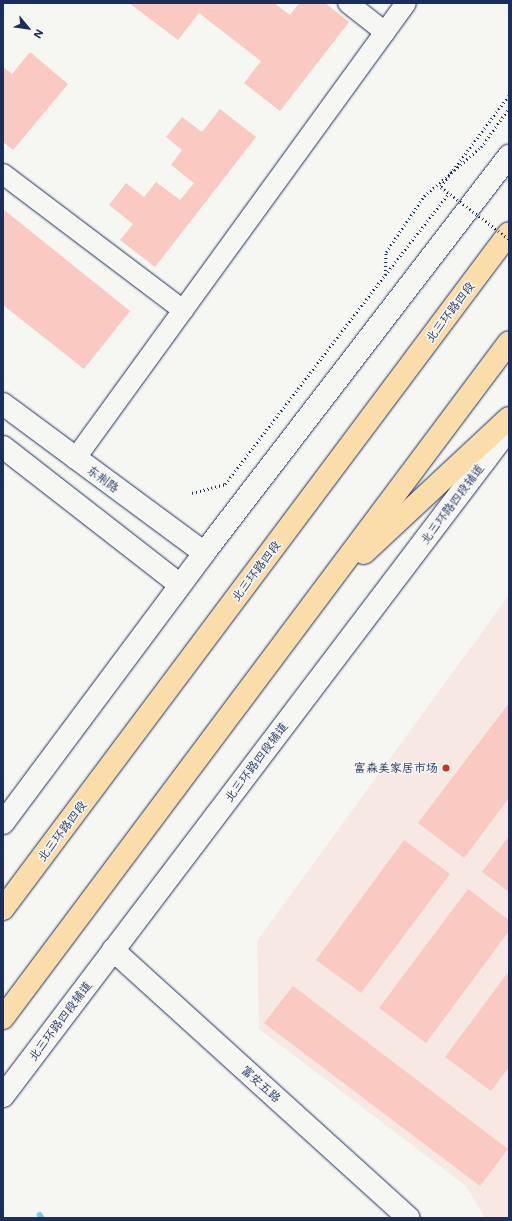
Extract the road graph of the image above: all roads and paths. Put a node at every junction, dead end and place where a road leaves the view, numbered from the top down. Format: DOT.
graph roads {
  1 [pos="348,3"];
  2 [pos="406,3"];
  3 [pos="385,32"];
  4 [pos="509,96"];
  5 [pos="509,108"];
  6 [pos="509,156"];
  7 [pos="3,174"];
  8 [pos="449,194"];
  9 [pos="509,233"];
  10 [pos="509,239"];
  11 [pos="385,275"];
  12 [pos="182,310"];
  13 [pos="509,342"];
  14 [pos="3,404"];
  15 [pos="509,418"];
  16 [pos="509,428"];
  17 [pos="3,447"];
  18 [pos="75,459"];
  19 [pos="192,493"];
  20 [pos="204,553"];
  21 [pos="180,585"];
  22 [pos="322,592"];
  23 [pos="3,822"];
  24 [pos="3,909"];
  25 [pos="113,950"];
  26 [pos="3,1018"];
  27 [pos="3,1096"];
  28 [pos="409,1218"];
  1 -- 3 [label="street"];
  2 -- 3 [label="street"];
  3 -- 12 [label="street"];
  4 -- 8 [label="path, bridge"];
  5 -- 11 [label="path"];
  6 -- 20 [label="main road"];
  7 -- 12 [label="street"];
  8 -- 10 [label="path, bridge"];
  8 -- 11 [label="path"];
  9 -- 24 [label="highway, 北三环路四段"];
  11 -- 19 [label="path"];
  12 -- 18 [label="street"];
  13 -- 22 [label="highway"];
  14 -- 18 [label="main road, 东荆路"];
  15 -- 22 [label="highway"];
  16 -- 25 [label="main road, 北三环路四段辅道"];
  17 -- 21 [label="main road"];
  18 -- 20 [label="main road, 东荆路"];
  20 -- 21 [label="main road"];
  21 -- 23 [label="main road"];
  22 -- 26 [label="highway"];
  25 -- 27 [label="main road, 北三环路四段辅道"];
  25 -- 28 [label="main road, 富安五路"];
}
